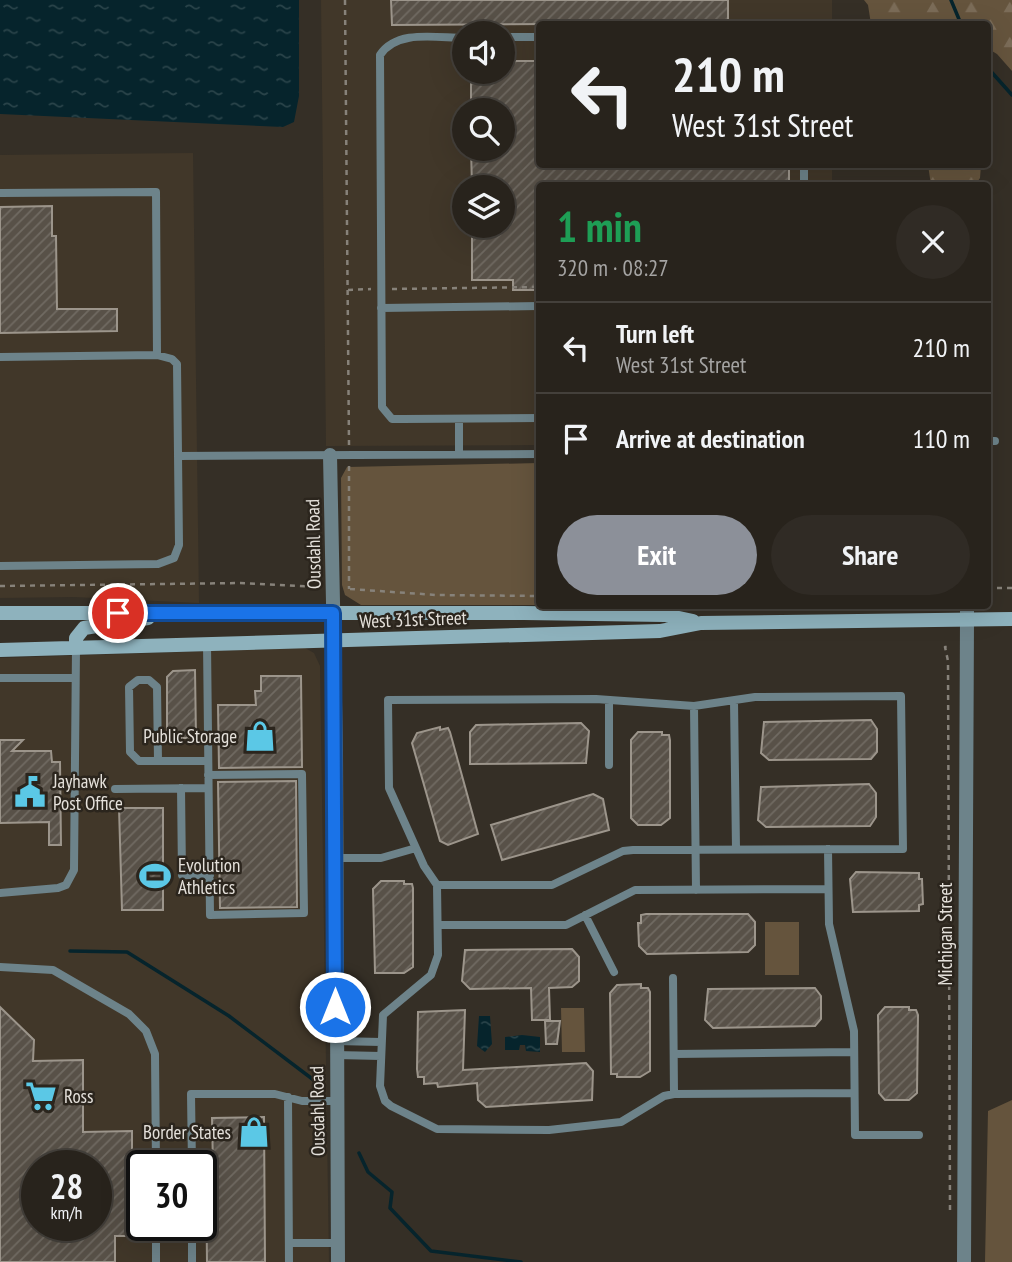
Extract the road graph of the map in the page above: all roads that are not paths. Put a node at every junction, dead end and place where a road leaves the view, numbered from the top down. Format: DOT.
graph roads {
  1 [pos="515,37"];
  2 [pos="536,37"];
  3 [pos="452,38"];
  4 [pos="0,193"];
  5 [pos="536,306"];
  6 [pos="381,308"];
  7 [pos="157,355"];
  8 [pos="0,357"];
  9 [pos="536,418"];
  10 [pos="459,419"];
  11 [pos="459,454"];
  12 [pos="536,454"];
  13 [pos="330,455"];
  14 [pos="178,456"];
  15 [pos="0,566"];
  16 [pos="0,613"];
  17 [pos="170,613"];
  18 [pos="333,613"];
  19 [pos="967,613"];
  20 [pos="1012,619"];
  21 [pos="701,623"];
  22 [pos="334,640"];
  23 [pos="207,643"];
  24 [pos="76,648"];
  25 [pos="0,650"];
  26 [pos="0,678"];
  27 [pos="75,678"];
  28 [pos="609,700"];
  29 [pos="734,701"];
  30 [pos="694,706"];
  31 [pos="158,761"];
  32 [pos="208,761"];
  33 [pos="609,765"];
  34 [pos="208,775"];
  35 [pos="181,788"];
  36 [pos="208,788"];
  37 [pos="115,789"];
  38 [pos="416,848"];
  39 [pos="736,849"];
  40 [pos="828,849"];
  41 [pos="695,850"];
  42 [pos="335,858"];
  43 [pos="209,874"];
  44 [pos="437,886"];
  45 [pos="828,889"];
  46 [pos="696,890"];
  47 [pos="0,893"];
  48 [pos="585,915"];
  49 [pos="438,925"];
  50 [pos="0,967"];
  51 [pos="614,972"];
  52 [pos="673,978"];
  53 [pos="381,1042"];
  54 [pos="336,1048"];
  55 [pos="854,1052"];
  56 [pos="674,1054"];
  57 [pos="381,1056"];
  58 [pos="854,1093"];
  59 [pos="674,1094"];
  60 [pos="288,1097"];
  61 [pos="336,1101"];
  62 [pos="919,1135"];
  63 [pos="156,1150"];
  64 [pos="192,1150"];
  65 [pos="156,1241"];
  66 [pos="192,1241"];
  67 [pos="338,1242"];
  68 [pos="289,1243"];
  69 [pos="156,1262"];
  70 [pos="192,1262"];
  71 [pos="289,1262"];
  72 [pos="338,1262"];
  73 [pos="964,1262"];
  1 -- 2 [label="lane"];
  3 -- 6 [label="lane"];
  4 -- 7 [label="lane"];
  5 -- 6 [label="lane"];
  6 -- 10 [label="lane"];
  7 -- 8 [label="lane"];
  7 -- 14 [label="lane"];
  9 -- 10 [label="lane"];
  10 -- 11 [label="lane"];
  11 -- 12 [label="lane"];
  11 -- 13 [label="lane"];
  13 -- 14 [label="lane"];
  13 -- 18 [label="street, Ousdahl Road"];
  14 -- 15 [label="lane"];
  16 -- 17 [label="main road, West 31st Street"];
  17 -- 18 [label="main road, West 31st Street"];
  17 -- 24 [label="main road"];
  18 -- 21 [label="main road, West 31st Street"];
  18 -- 22 [label="street, Ousdahl Road"];
  19 -- 20 [label="main road, West 31st Street"];
  19 -- 21 [label="main road, West 31st Street"];
  19 -- 73 [label="street, Michigan Street"];
  21 -- 22 [label="main road, West 31st Street"];
  22 -- 23 [label="main road, West 31st Street"];
  22 -- 42 [label="street, Ousdahl Road"];
  23 -- 24 [label="main road, West 31st Street"];
  23 -- 32 [label="lane"];
  24 -- 25 [label="main road, West 31st Street"];
  24 -- 27 [label="lane"];
  26 -- 27 [label="lane"];
  27 -- 47 [label="lane"];
  28 -- 30 [label="lane"];
  28 -- 33 [label="lane"];
  28 -- 38 [label="lane"];
  29 -- 30 [label="lane"];
  29 -- 39 [label="lane"];
  29 -- 40 [label="lane"];
  30 -- 41 [label="lane"];
  31 -- 31 [label="lane"];
  31 -- 32 [label="lane"];
  32 -- 34 [label="lane"];
  34 -- 36 [label="lane"];
  34 -- 43 [label="lane"];
  35 -- 36 [label="lane"];
  35 -- 37 [label="lane"];
  35 -- 43 [label="lane"];
  36 -- 43 [label="lane"];
  38 -- 42 [label="lane"];
  38 -- 44 [label="lane"];
  39 -- 40 [label="lane"];
  39 -- 41 [label="lane"];
  40 -- 45 [label="lane"];
  41 -- 44 [label="lane"];
  41 -- 46 [label="lane"];
  42 -- 54 [label="street, Ousdahl Road"];
  44 -- 49 [label="lane"];
  45 -- 46 [label="lane"];
  45 -- 55 [label="lane"];
  46 -- 48 [label="lane"];
  48 -- 49 [label="lane"];
  48 -- 51 [label="lane"];
  49 -- 53 [label="lane"];
  50 -- 63 [label="lane"];
  52 -- 56 [label="lane"];
  53 -- 54 [label="lane"];
  53 -- 57 [label="lane"];
  54 -- 57 [label="lane"];
  54 -- 61 [label="street, Ousdahl Road"];
  55 -- 56 [label="lane"];
  55 -- 58 [label="lane"];
  56 -- 59 [label="lane"];
  57 -- 59 [label="lane"];
  58 -- 59 [label="lane"];
  58 -- 62 [label="lane"];
  60 -- 61 [label="lane"];
  60 -- 64 [label="lane"];
  60 -- 68 [label="lane"];
  61 -- 67 [label="street, Ousdahl Road"];
  65 -- 69 [label="lane"];
  66 -- 70 [label="lane"];
  67 -- 68 [label="lane"];
  67 -- 72 [label="street, Ousdahl Road"];
  68 -- 71 [label="lane"];
}
